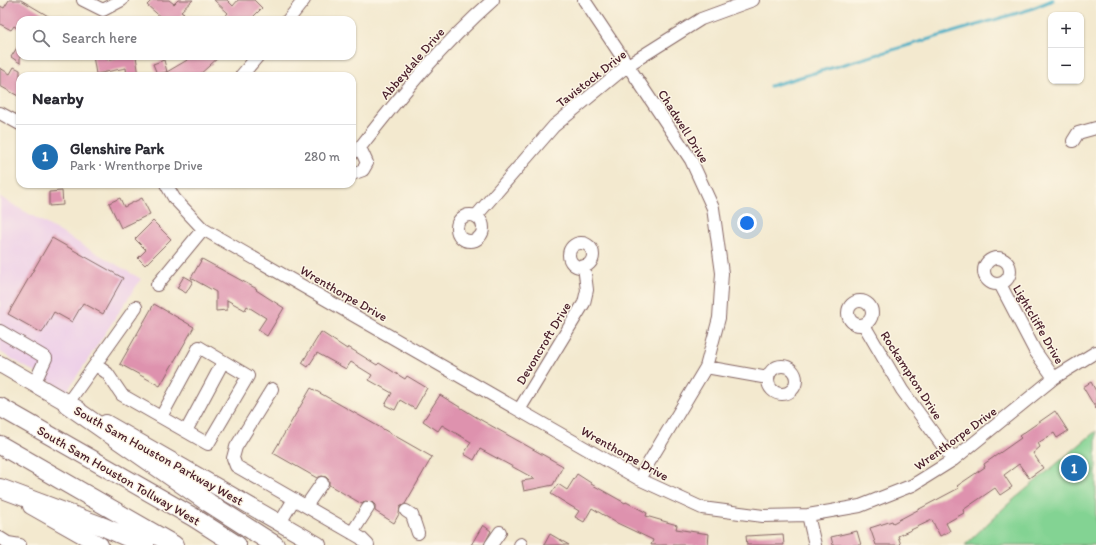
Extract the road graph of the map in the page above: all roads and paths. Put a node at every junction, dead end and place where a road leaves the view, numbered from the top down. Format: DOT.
graph roads {
  1 [pos="83,0"];
  2 [pos="122,0"];
  3 [pos="304,0"];
  4 [pos="493,0"];
  5 [pos="584,0"];
  6 [pos="753,0"];
  7 [pos="291,16"];
  8 [pos="255,60"];
  9 [pos="628,65"];
  10 [pos="244,72"];
  11 [pos="0,113"];
  12 [pos="16,122"];
  13 [pos="1096,128"];
  14 [pos="1073,141"];
  15 [pos="356,149"];
  16 [pos="356,150"];
  17 [pos="356,173"];
  18 [pos="168,188"];
  19 [pos="476,216"];
  20 [pos="203,229"];
  21 [pos="584,266"];
  22 [pos="1000,284"];
  23 [pos="157,285"];
  24 [pos="136,307"];
  25 [pos="864,325"];
  26 [pos="0,331"];
  27 [pos="1096,352"];
  28 [pos="223,362"];
  29 [pos="0,364"];
  30 [pos="96,364"];
  31 [pos="706,367"];
  32 [pos="768,378"];
  33 [pos="1054,378"];
  34 [pos="34,384"];
  35 [pos="272,389"];
  36 [pos="67,404"];
  37 [pos="0,407"];
  38 [pos="519,410"];
  39 [pos="160,417"];
  40 [pos="186,431"];
  41 [pos="0,445"];
  42 [pos="953,460"];
  43 [pos="639,478"];
  44 [pos="322,483"];
  45 [pos="0,488"];
  46 [pos="294,499"];
  47 [pos="306,506"];
  48 [pos="368,508"];
  49 [pos="406,511"];
  50 [pos="808,515"];
  51 [pos="280,523"];
  52 [pos="500,532"];
  53 [pos="352,533"];
  54 [pos="418,533"];
  55 [pos="0,538"];
  56 [pos="20,545"];
  57 [pos="100,545"];
  58 [pos="145,545"];
  59 [pos="174,545"];
  60 [pos="237,545"];
  61 [pos="275,545"];
  62 [pos="318,545"];
  63 [pos="368,545"];
  64 [pos="491,545"];
  65 [pos="814,545"];
  1 -- 2 [label="street"];
  3 -- 7 [label="street"];
  4 -- 15 [label="street, Abbeydale Drive"];
  5 -- 9 [label="street, Chadwell Drive"];
  6 -- 9 [label="street, Tavistock Drive"];
  8 -- 10 [label="street"];
  9 -- 19 [label="street, Tavistock Drive"];
  9 -- 31 [label="street, Chadwell Drive"];
  11 -- 12 [label="street"];
  13 -- 14 [label="street"];
  16 -- 17 [label="street, Abbeydale Drive"];
  18 -- 20 [label="street, Wrenthorpe Drive"];
  20 -- 23 [label="street"];
  20 -- 38 [label="street, Wrenthorpe Drive"];
  21 -- 38 [label="street, Devoncroft Drive"];
  22 -- 33 [label="street, Lightcliffe Drive"];
  24 -- 30 [label="street"];
  25 -- 42 [label="street, Rockampton Drive"];
  26 -- 34 [label="street"];
  27 -- 33 [label="street, Wrenthorpe Drive"];
  28 -- 39 [label="street"];
  28 -- 40 [label="street"];
  28 -- 40 [label="street"];
  29 -- 34 [label="main road, South Sam Houston Parkway West"];
  30 -- 36 [label="street"];
  30 -- 39 [label="street"];
  31 -- 32 [label="street"];
  31 -- 43 [label="street, Chadwell Drive"];
  33 -- 42 [label="street, Wrenthorpe Drive"];
  34 -- 36 [label="main road, South Sam Houston Parkway West"];
  35 -- 46 [label="street"];
  36 -- 51 [label="main road, South Sam Houston Parkway West"];
  36 -- 61 [label="highway"];
  37 -- 60 [label="highway, South Sam Houston Tollway West"];
  38 -- 43 [label="street, Wrenthorpe Drive"];
  39 -- 40 [label="street"];
  41 -- 59 [label="highway"];
  42 -- 50 [label="street, Wrenthorpe Drive"];
  43 -- 50 [label="street, Wrenthorpe Drive"];
  44 -- 47 [label="street"];
  45 -- 57 [label="main road"];
  45 -- 58 [label="highway"];
  46 -- 47 [label="street"];
  46 -- 51 [label="street"];
  47 -- 53 [label="street"];
  48 -- 53 [label="street"];
  49 -- 54 [label="street"];
  50 -- 65 [label="street"];
  51 -- 62 [label="main road, South Sam Houston Parkway West"];
  52 -- 64 [label="street"];
  53 -- 63 [label="street"];
  55 -- 56 [label="street"];
}
